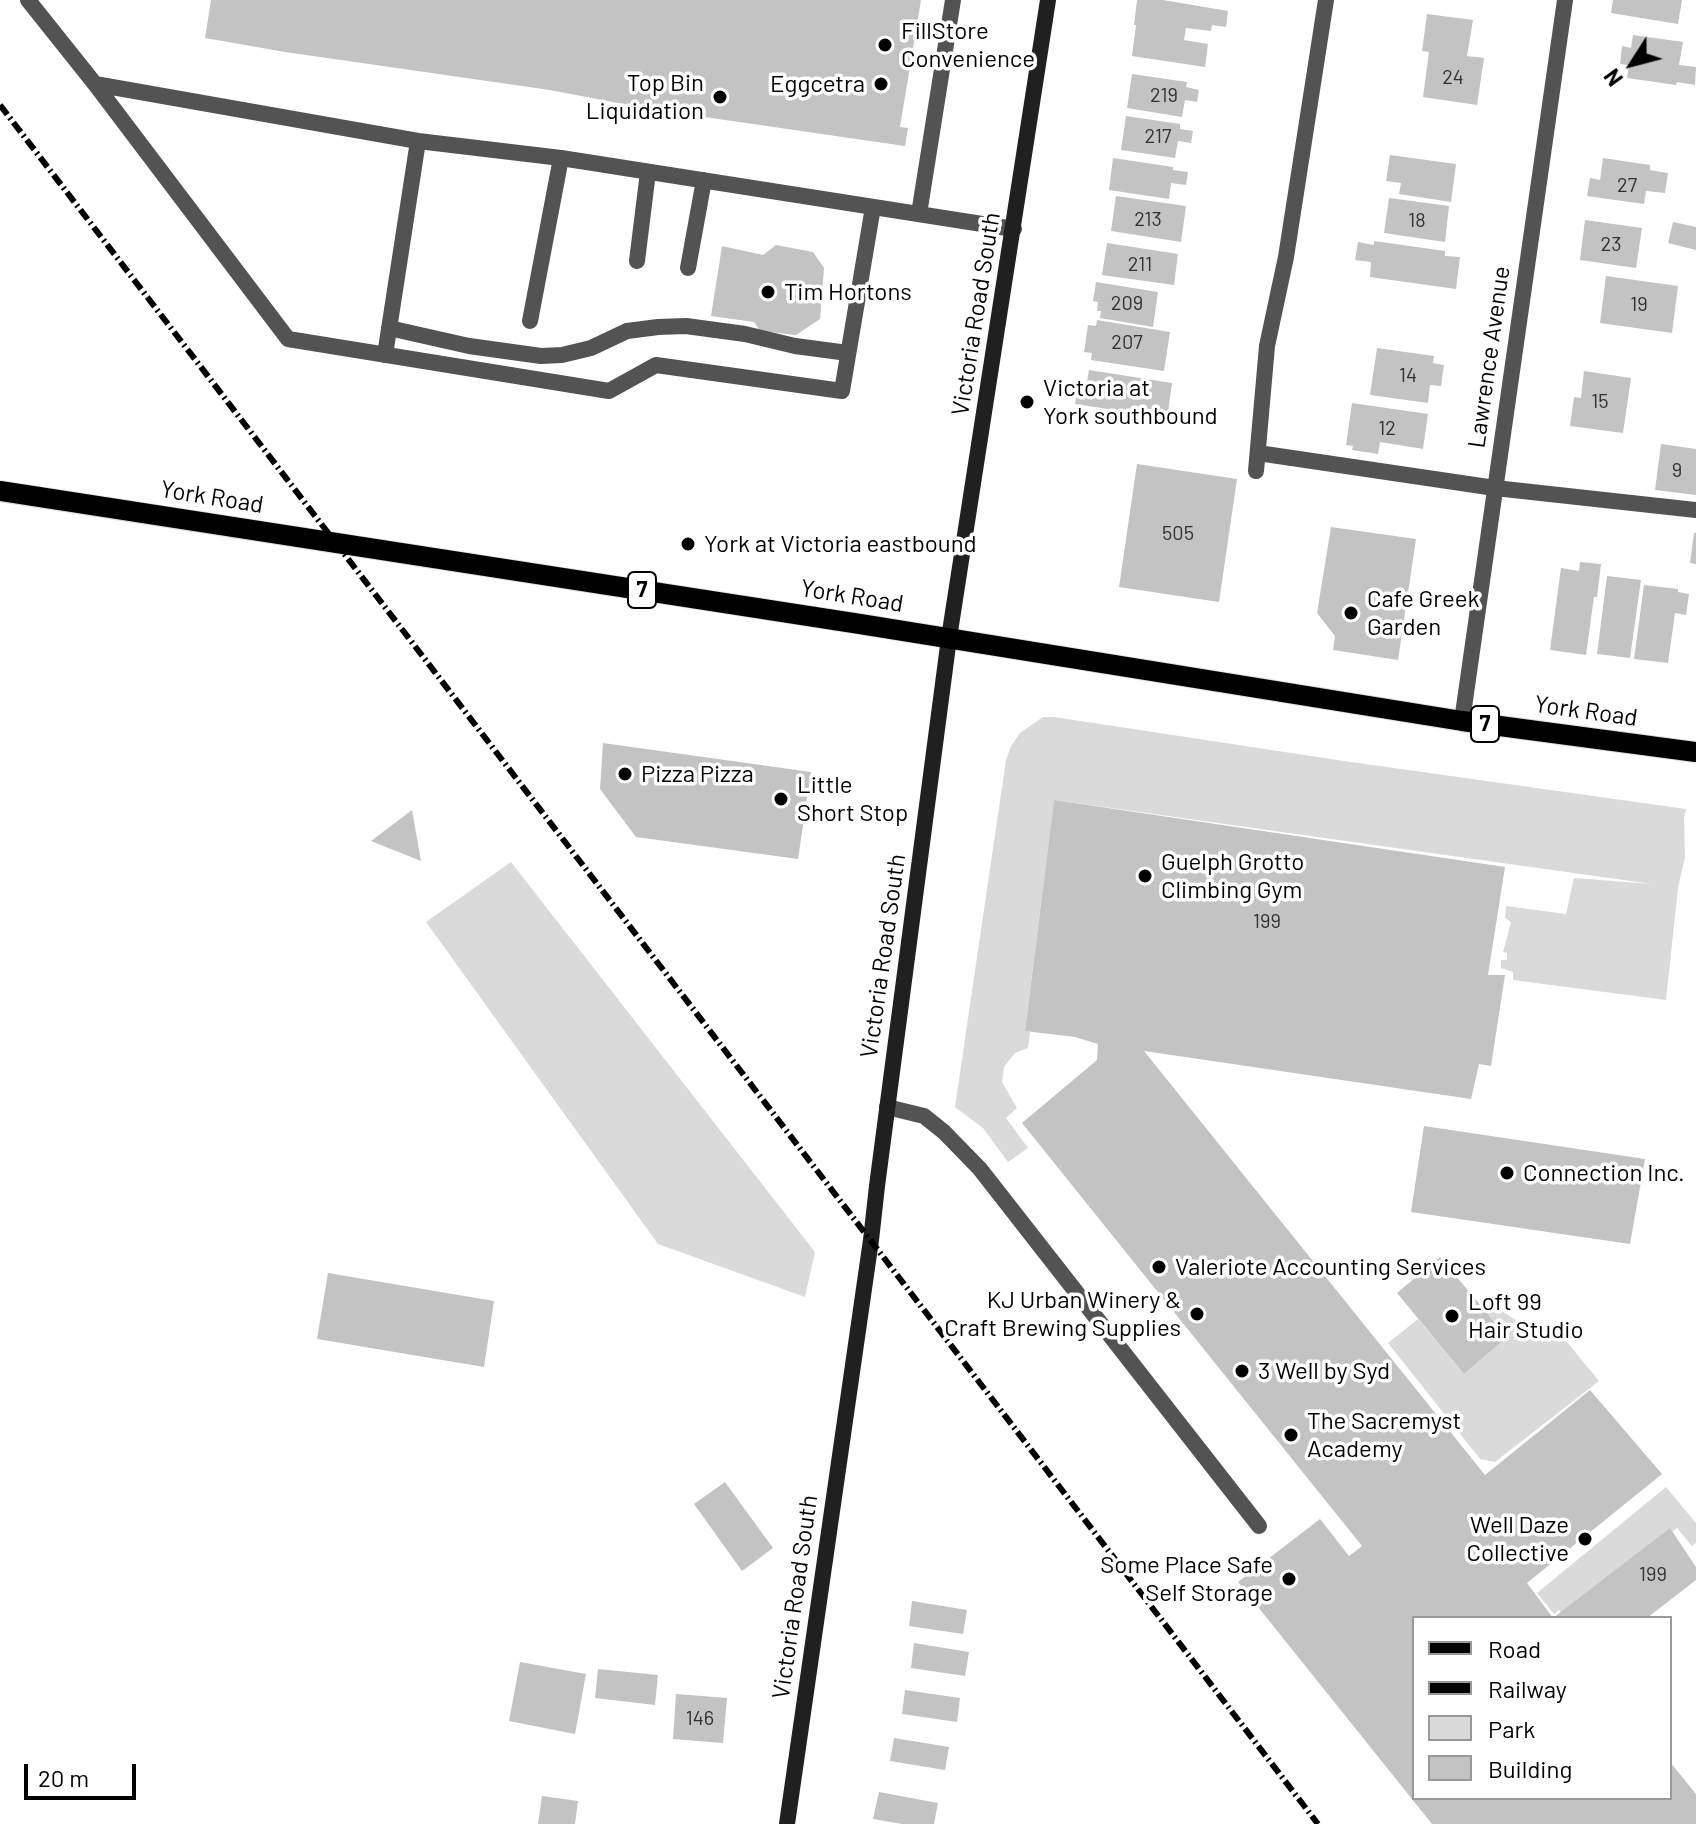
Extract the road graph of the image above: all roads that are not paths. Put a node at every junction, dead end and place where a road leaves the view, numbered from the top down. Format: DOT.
graph roads {
  1 [pos="28,0"];
  2 [pos="953,0"];
  3 [pos="1048,0"];
  4 [pos="1326,0"];
  5 [pos="1565,0"];
  6 [pos="95,84"];
  7 [pos="418,141"];
  8 [pos="561,158"];
  9 [pos="648,172"];
  10 [pos="704,180"];
  11 [pos="873,207"];
  12 [pos="919,214"];
  13 [pos="1014,229"];
  14 [pos="637,261"];
  15 [pos="688,268"];
  16 [pos="530,321"];
  17 [pos="389,328"];
  18 [pos="848,353"];
  19 [pos="385,355"];
  20 [pos="1258,453"];
  21 [pos="1256,471"];
  22 [pos="1495,488"];
  23 [pos="0,491"];
  24 [pos="1696,510"];
  25 [pos="949,638"];
  26 [pos="1462,721"];
  27 [pos="1696,752"];
  28 [pos="887,1107"];
  29 [pos="1259,1526"];
  30 [pos="787,1824"];
  1 -- 6 [label="street"];
  2 -- 12 [label="street"];
  3 -- 13 [label="main road, Victoria Road South"];
  4 -- 20 [label="street"];
  5 -- 22 [label="street, Lawrence Avenue"];
  6 -- 7 [label="street"];
  6 -- 19 [label="street"];
  7 -- 8 [label="street"];
  7 -- 17 [label="street"];
  8 -- 9 [label="street"];
  8 -- 16 [label="street"];
  9 -- 10 [label="street"];
  9 -- 14 [label="street"];
  10 -- 11 [label="street"];
  10 -- 15 [label="street"];
  11 -- 12 [label="street"];
  11 -- 18 [label="street"];
  12 -- 13 [label="street"];
  13 -- 25 [label="main road, Victoria Road South"];
  17 -- 18 [label="street"];
  17 -- 19 [label="street"];
  18 -- 19 [label="street"];
  20 -- 21 [label="street"];
  20 -- 22 [label="street"];
  22 -- 24 [label="street"];
  22 -- 26 [label="street, Lawrence Avenue"];
  23 -- 25 [label="main road, York Road / 7"];
  25 -- 26 [label="main road, York Road / 7"];
  25 -- 28 [label="main road, Victoria Road South"];
  26 -- 27 [label="main road, York Road / 7"];
  28 -- 29 [label="street"];
  28 -- 30 [label="main road, Victoria Road South"];
}
